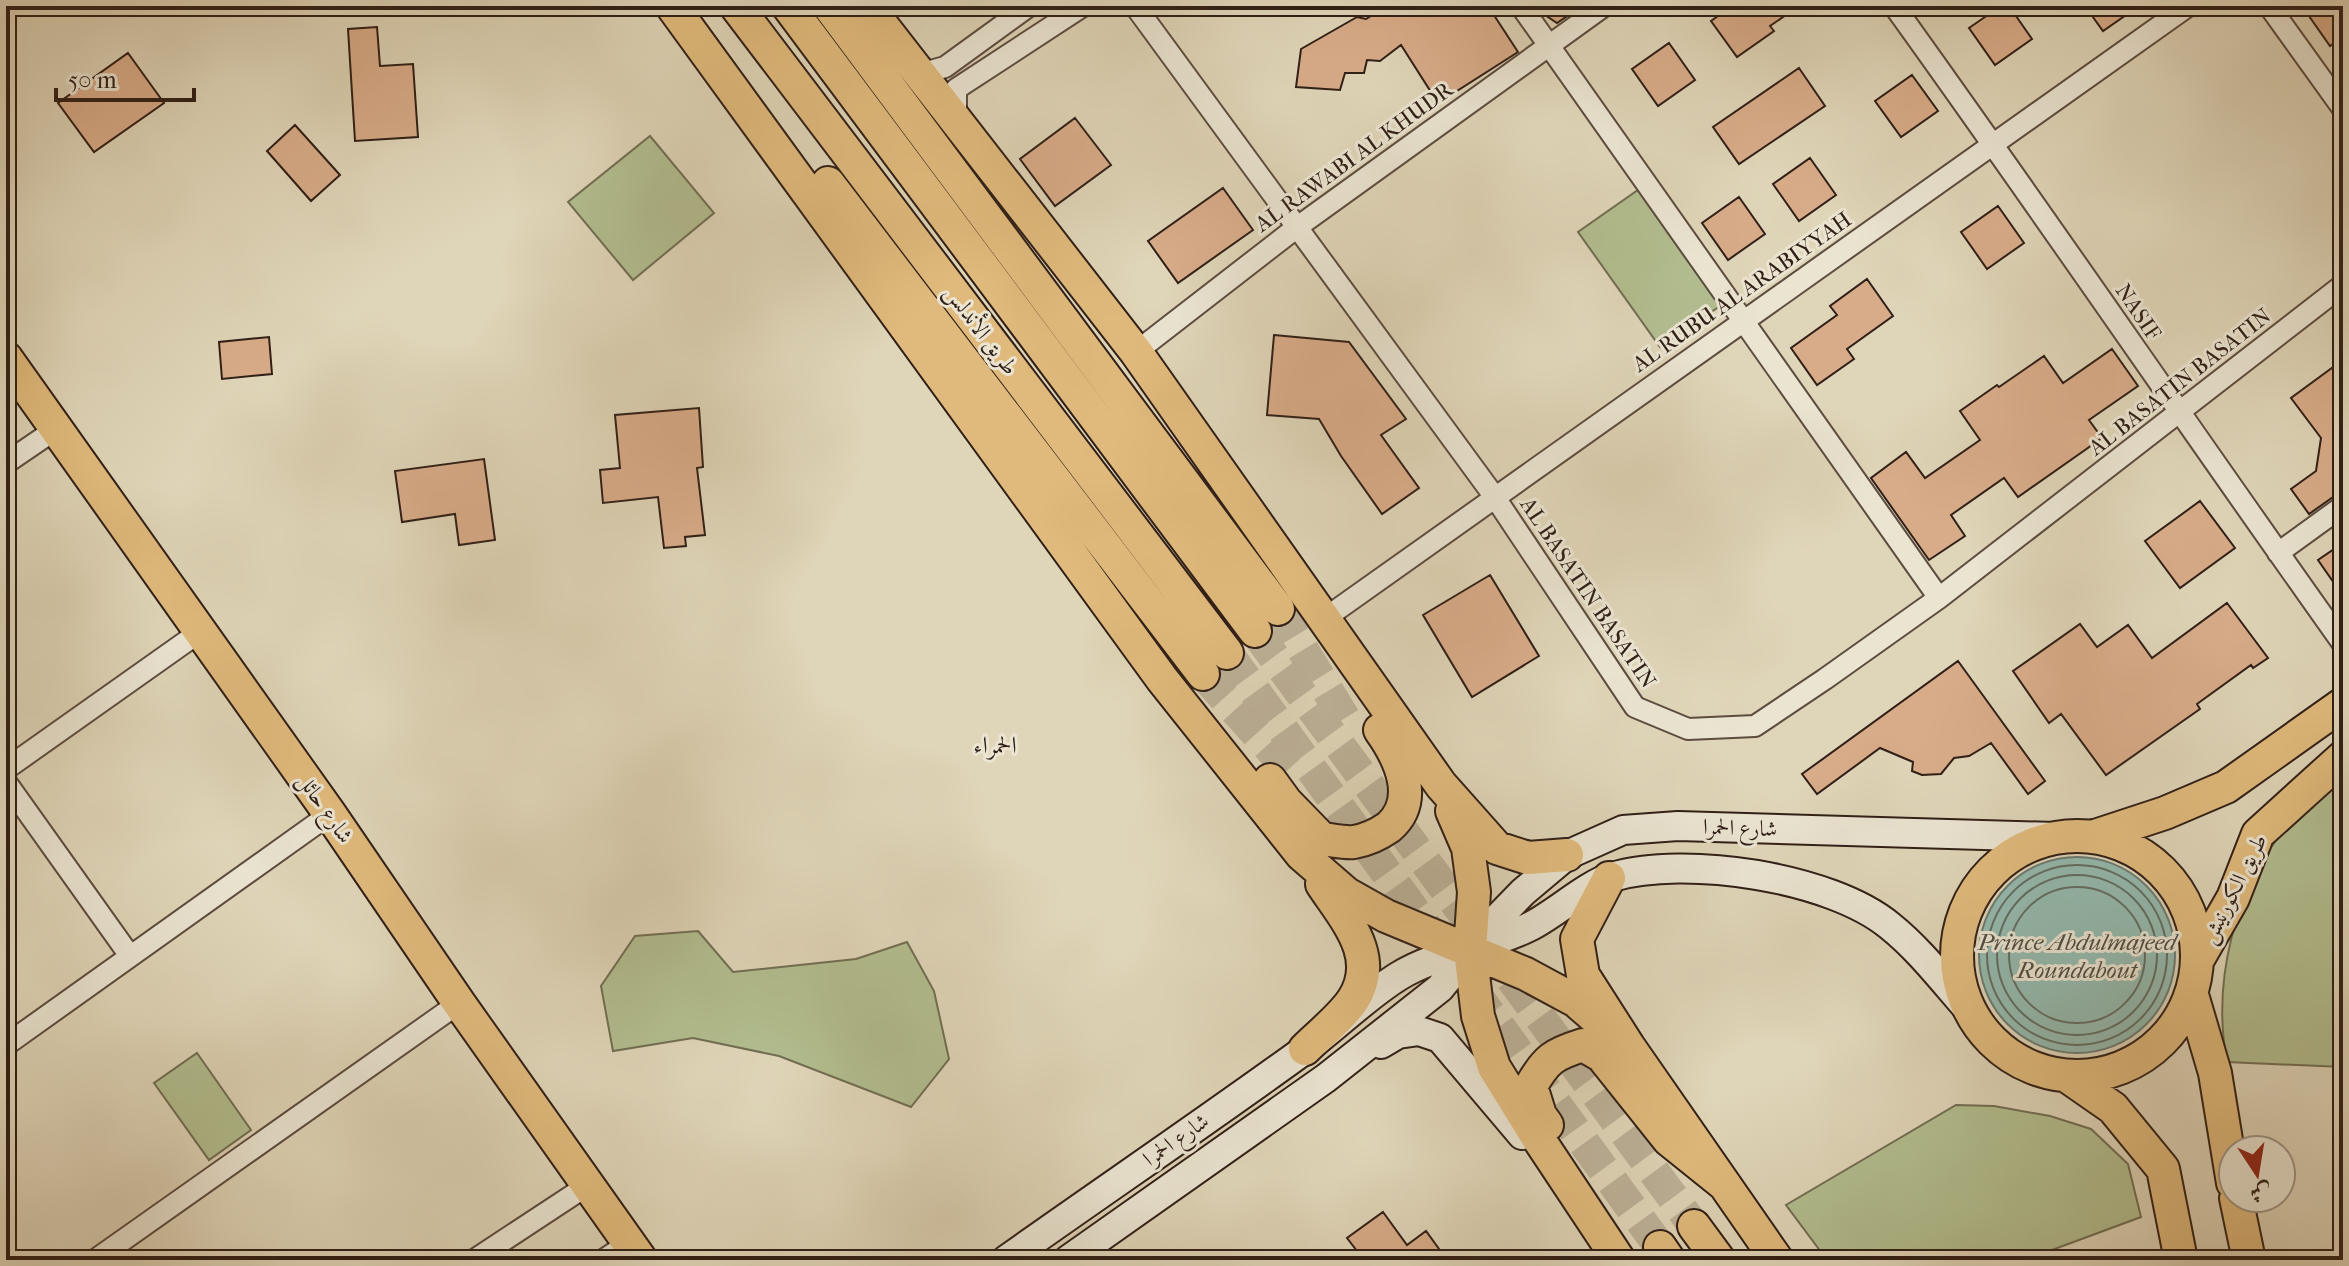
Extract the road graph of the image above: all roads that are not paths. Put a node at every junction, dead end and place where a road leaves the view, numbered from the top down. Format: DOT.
graph roads {
  1 [pos="672,6"];
  2 [pos="692,6"];
  3 [pos="736,6"];
  4 [pos="788,6"];
  5 [pos="829,6"];
  6 [pos="867,6"];
  7 [pos="1029,6"];
  8 [pos="1083,6"];
  9 [pos="1135,6"];
  10 [pos="1521,6"];
  11 [pos="1604,6"];
  12 [pos="1894,6"];
  13 [pos="2188,6"];
  14 [pos="2269,6"];
  15 [pos="1549,46"];
  16 [pos="920,74"];
  17 [pos="2343,109"];
  18 [pos="956,120"];
  19 [pos="1993,144"];
  20 [pos="1296,228"];
  21 [pos="2343,285"];
  22 [pos="1743,321"];
  23 [pos="1136,352"];
  24 [pos="6,358"];
  25 [pos="2179,414"];
  26 [pos="56,429"];
  27 [pos="6,463"];
  28 [pos="1494,496"];
  29 [pos="2343,506"];
  30 [pos="2278,553"];
  31 [pos="1939,598"];
  32 [pos="1324,619"];
  33 [pos="201,631"];
  34 [pos="2343,644"];
  35 [pos="1162,679"];
  36 [pos="2343,704"];
  37 [pos="2343,757"];
  38 [pos="6,769"];
  39 [pos="6,782"];
  40 [pos="1441,785"];
  41 [pos="330,814"];
  42 [pos="2095,836"];
  43 [pos="2055,837"];
  44 [pos="1302,855"];
  45 [pos="1567,855"];
  46 [pos="1609,878"];
  47 [pos="1470,950"];
  48 [pos="130,956"];
  49 [pos="2198,959"];
  50 [pos="2192,995"];
  51 [pos="459,1003"];
  52 [pos="1969,1010"];
  53 [pos="6,1045"];
  54 [pos="1629,1047"];
  55 [pos="1305,1049"];
  56 [pos="2067,1076"];
  57 [pos="1326,1078"];
  58 [pos="2225,1134"];
  59 [pos="588,1185"];
  60 [pos="1725,1185"];
  61 [pos="2239,1214"];
  62 [pos="1694,1226"];
  63 [pos="624,1254"];
  64 [pos="95,1260"];
  65 [pos="474,1260"];
  66 [pos="1006,1260"];
  67 [pos="1068,1260"];
  68 [pos="1620,1260"];
  69 [pos="1719,1260"];
  70 [pos="1777,1260"];
  71 [pos="2181,1260"];
  72 [pos="2249,1260"];
  1 -- 35 [label="main road"];
  2 -- 3 [label="main road, طريق الأندلس"];
  4 -- 5 [label="main road, طريق الأندلس"];
  6 -- 16 [label="main road"];
  7 -- 16 [label="street"];
  8 -- 18 [label="street"];
  9 -- 20 [label="street, AL BASATIN BASATIN"];
  10 -- 15 [label="street"];
  11 -- 15 [label="street, AL RAWABI AL KHUDR"];
  12 -- 19 [label="street, NASIF"];
  13 -- 19 [label="street, AL RUBU AL ARABIYYAH"];
  14 -- 17 [label="street"];
  15 -- 20 [label="street, AL RAWABI AL KHUDR"];
  15 -- 22 [label="street"];
  16 -- 18 [label="main road"];
  18 -- 23 [label="main road"];
  19 -- 22 [label="street, AL RUBU AL ARABIYYAH"];
  19 -- 25 [label="street, NASIF"];
  20 -- 23 [label="street, AL RAWABI AL KHUDR"];
  20 -- 28 [label="street, AL BASATIN BASATIN"];
  21 -- 25 [label="street, AL BASATIN BASATIN"];
  22 -- 28 [label="street, AL RUBU AL ARABIYYAH"];
  22 -- 31 [label="street"];
  23 -- 32 [label="main road"];
  24 -- 26 [label="main road, شارع حائل"];
  25 -- 30 [label="street, NASIF"];
  25 -- 31 [label="street, AL BASATIN BASATIN"];
  26 -- 27 [label="street"];
  26 -- 33 [label="main road, شارع حائل"];
  28 -- 31 [label="street, AL BASATIN BASATIN"];
  28 -- 32 [label="street, AL RUBU AL ARABIYYAH"];
  29 -- 30 [label="street"];
  30 -- 34 [label="street, NASIF"];
  32 -- 35 [label="main road"];
  32 -- 40 [label="main road"];
  33 -- 38 [label="street"];
  33 -- 41 [label="main road, شارع حائل"];
  35 -- 44 [label="main road"];
  36 -- 42 [label="main road"];
  37 -- 49 [label="main road, طريق الكورنيش"];
  39 -- 48 [label="street"];
  40 -- 45 [label="main road"];
  40 -- 47 [label="main road"];
  41 -- 48 [label="street"];
  41 -- 51 [label="main road, شارع حائل"];
  42 -- 43 [label="main road"];
  42 -- 49 [label="main road"];
  43 -- 45 [label="main road, شارع الحمرا"];
  43 -- 52 [label="main road"];
  44 -- 47 [label="main road"];
  44 -- 55 [label="main road"];
  45 -- 47 [label="main road, شارع الحمرا"];
  46 -- 47 [label="main road, شارع الحمرا"];
  46 -- 52 [label="main road, شارع الحمرا"];
  46 -- 54 [label="main road"];
  47 -- 54 [label="main road"];
  47 -- 55 [label="main road, شارع الحمرا"];
  47 -- 57 [label="main road, شارع الحمرا"];
  47 -- 68 [label="main road"];
  48 -- 53 [label="street"];
  49 -- 50 [label="main road"];
  50 -- 56 [label="main road"];
  50 -- 58 [label="main road"];
  51 -- 59 [label="main road, شارع حائل"];
  51 -- 64 [label="street"];
  52 -- 56 [label="main road"];
  54 -- 60 [label="main road"];
  55 -- 66 [label="main road, شارع الحمرا"];
  56 -- 71 [label="main road"];
  57 -- 67 [label="main road, شارع الحمرا"];
  57 -- 68 [label="main road"];
  59 -- 63 [label="main road, شارع حائل"];
  59 -- 65 [label="street"];
  60 -- 68 [label="main road"];
  60 -- 70 [label="main road"];
  61 -- 72 [label="main road"];
  62 -- 69 [label="main road"];
}
